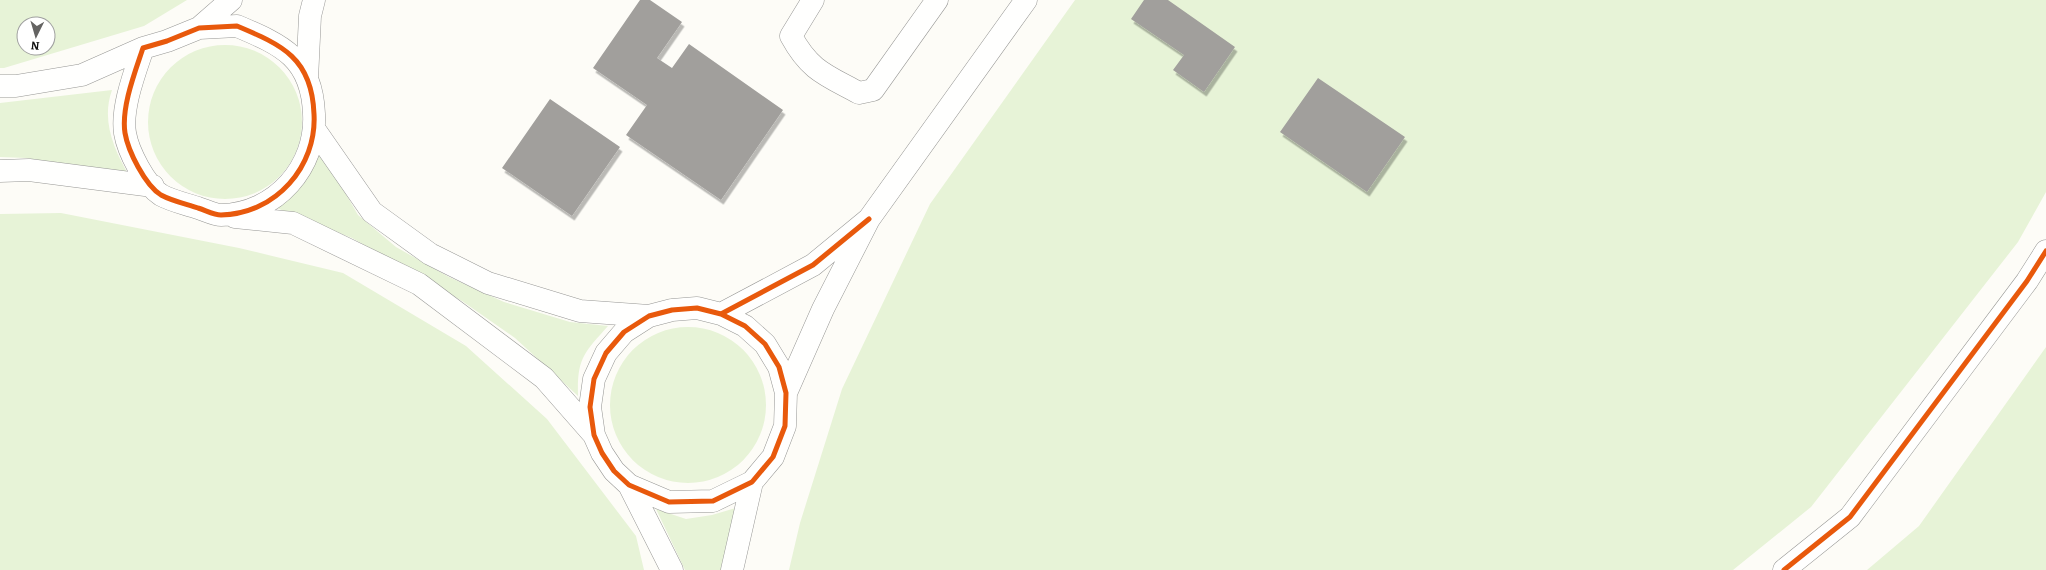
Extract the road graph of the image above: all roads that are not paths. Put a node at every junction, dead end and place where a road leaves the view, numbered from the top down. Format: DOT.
graph roads {
  1 [pos="231,0"];
  2 [pos="314,0"];
  3 [pos="813,0"];
  4 [pos="937,0"];
  5 [pos="1026,0"];
  6 [pos="198,28"];
  7 [pos="143,48"];
  8 [pos="308,79"];
  9 [pos="0,86"];
  10 [pos="315,130"];
  11 [pos="0,171"];
  12 [pos="154,186"];
  13 [pos="220,215"];
  14 [pos="869,220"];
  15 [pos="2046,251"];
  16 [pos="721,314"];
  17 [pos="648,316"];
  18 [pos="786,393"];
  19 [pos="594,434"];
  20 [pos="752,482"];
  21 [pos="629,485"];
  22 [pos="672,570"];
  23 [pos="732,570"];
  24 [pos="1784,570"];
  1 -- 6 [label="street"];
  2 -- 8 [label="street"];
  3 -- 4 [label="street"];
  5 -- 14 [label="street"];
  6 -- 7 [label="street"];
  6 -- 8 [label="street"];
  7 -- 9 [label="street"];
  7 -- 12 [label="street"];
  8 -- 10 [label="street"];
  10 -- 13 [label="street"];
  10 -- 17 [label="street"];
  11 -- 12 [label="street"];
  12 -- 13 [label="street"];
  13 -- 19 [label="street"];
  14 -- 16 [label="street"];
  14 -- 18 [label="street"];
  15 -- 24 [label="street"];
  16 -- 17 [label="street"];
  16 -- 18 [label="street"];
  17 -- 19 [label="street"];
  18 -- 20 [label="street"];
  19 -- 21 [label="street"];
  20 -- 21 [label="street"];
  20 -- 23 [label="street"];
  21 -- 22 [label="street"];
}
